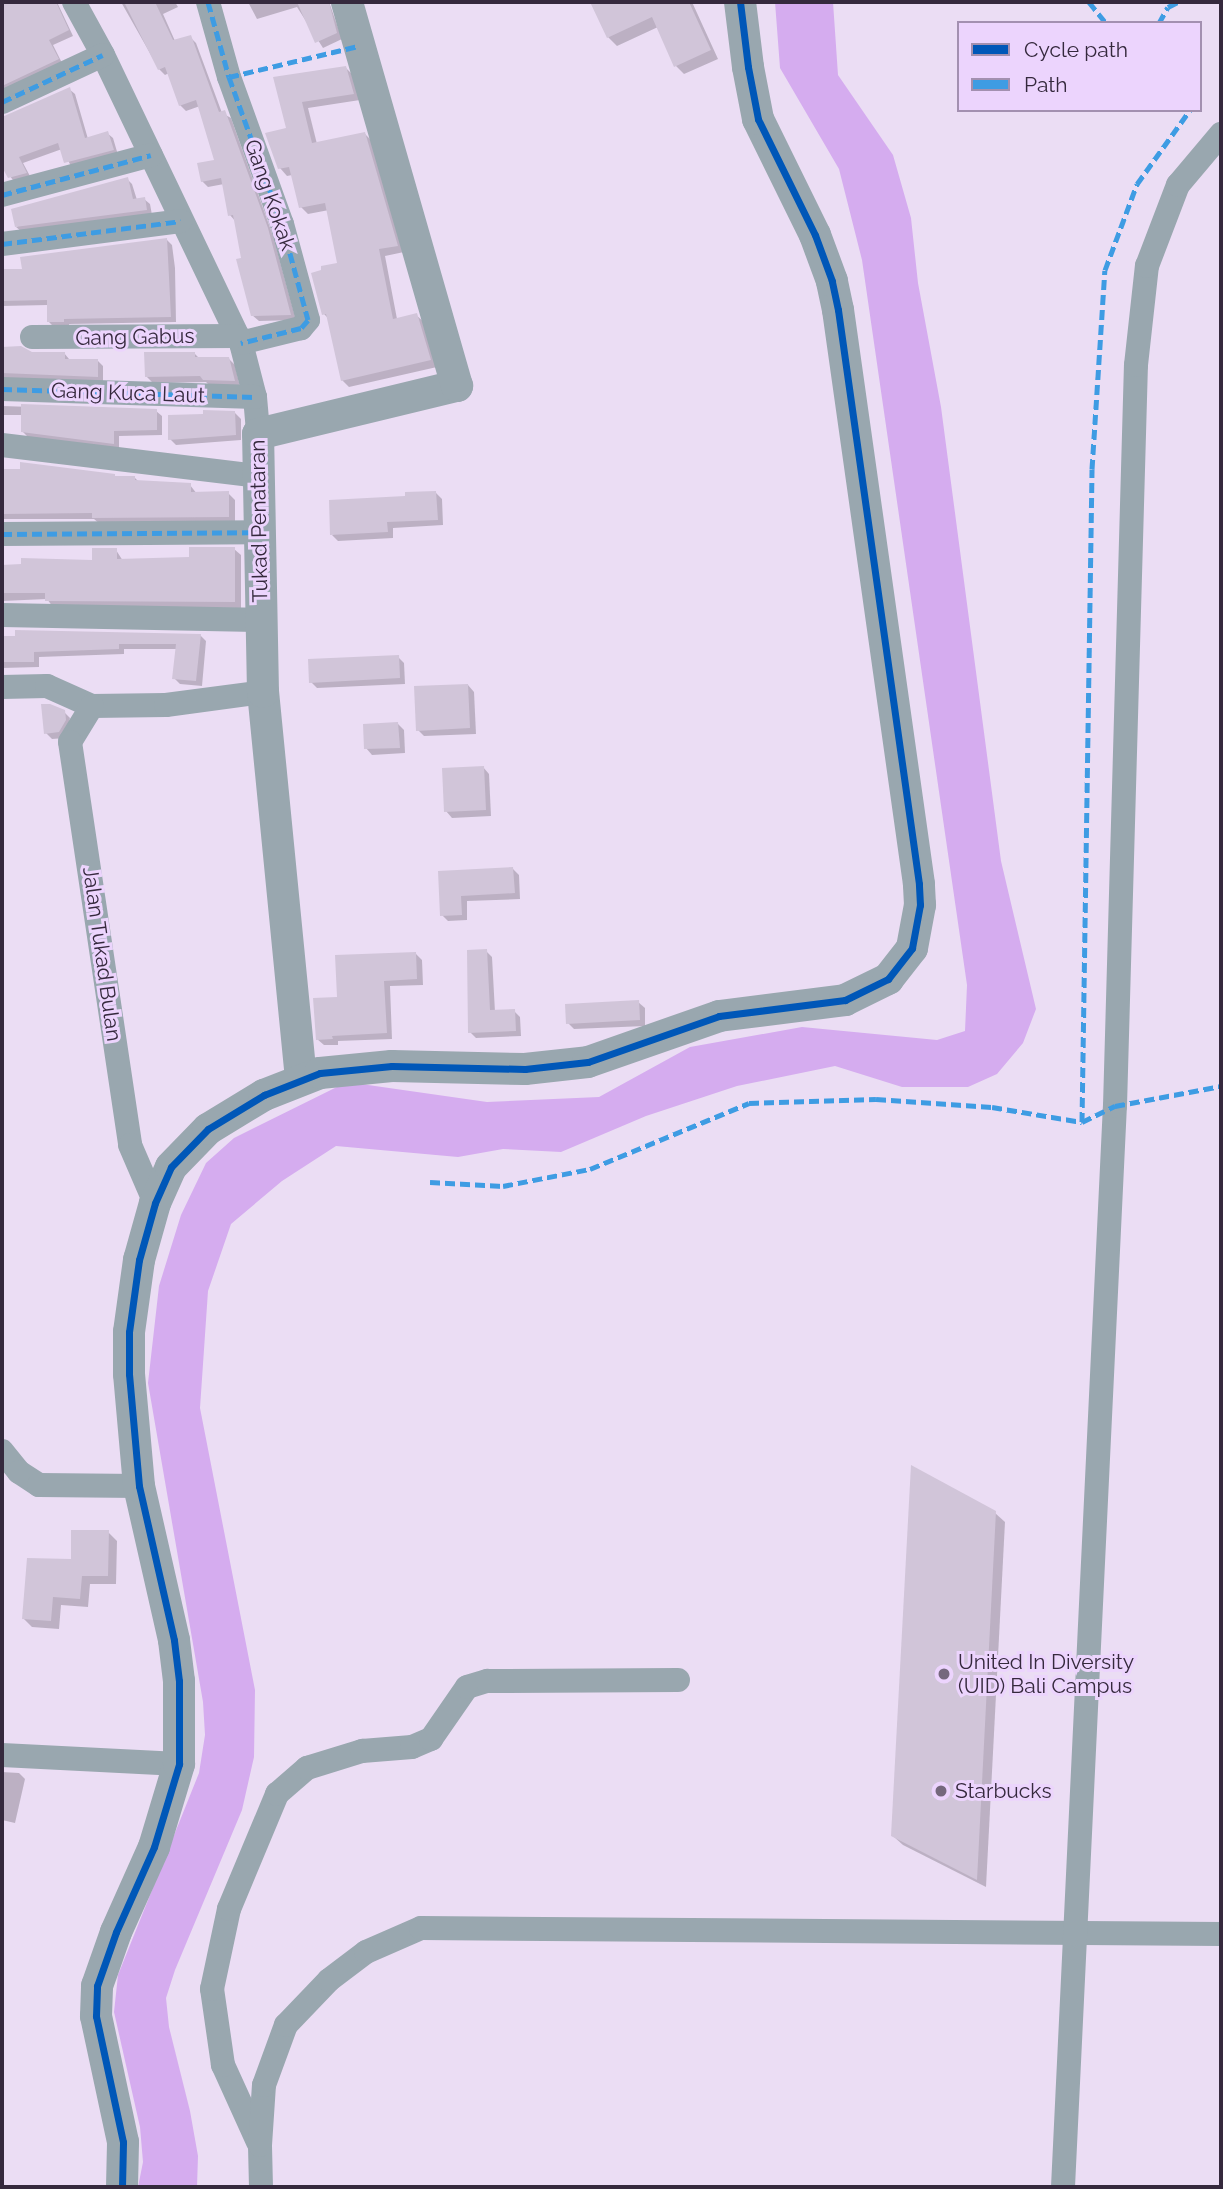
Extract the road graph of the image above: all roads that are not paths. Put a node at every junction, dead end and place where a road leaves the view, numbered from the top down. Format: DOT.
graph roads {
  1 [pos="74,2"];
  2 [pos="208,2"];
  3 [pos="347,2"];
  4 [pos="740,2"];
  5 [pos="103,55"];
  6 [pos="2,102"];
  7 [pos="1221,134"];
  8 [pos="151,155"];
  9 [pos="2,195"];
  10 [pos="181,221"];
  11 [pos="2,244"];
  12 [pos="32,337"];
  13 [pos="240,339"];
  14 [pos="2,389"];
  15 [pos="255,397"];
  16 [pos="258,434"];
  17 [pos="2,444"];
  18 [pos="257,475"];
  19 [pos="258,532"];
  20 [pos="2,534"];
  21 [pos="2,615"];
  22 [pos="260,620"];
  23 [pos="2,687"];
  24 [pos="263,692"];
  25 [pos="92,706"];
  26 [pos="301,1079"];
  27 [pos="155,1203"];
  28 [pos="2,1451"];
  29 [pos="139,1486"];
  30 [pos="678,1680"];
  31 [pos="2,1755"];
  32 [pos="179,1764"];
  33 [pos="1076,1934"];
  34 [pos="1221,1934"];
  35 [pos="260,2145"];
  36 [pos="122,2187"];
  37 [pos="261,2187"];
  38 [pos="1063,2187"];
  1 -- 5 [label="street, Tukad Penataran"];
  2 -- 13 [label="street, Gang Kokak"];
  3 -- 16 [label="street"];
  4 -- 26 [label="street"];
  5 -- 6 [label="street"];
  5 -- 8 [label="street, Tukad Penataran"];
  7 -- 33 [label="street"];
  8 -- 9 [label="street"];
  8 -- 10 [label="street, Tukad Penataran"];
  10 -- 11 [label="street"];
  10 -- 13 [label="street, Tukad Penataran"];
  12 -- 13 [label="street, Gang Gabus"];
  13 -- 15 [label="street, Tukad Penataran"];
  14 -- 15 [label="street, Gang Kuca Laut"];
  15 -- 16 [label="street, Tukad Penataran"];
  16 -- 18 [label="street, Tukad Penataran"];
  17 -- 18 [label="street"];
  18 -- 19 [label="street, Tukad Penataran"];
  19 -- 20 [label="street"];
  19 -- 22 [label="street, Tukad Penataran"];
  21 -- 22 [label="street"];
  22 -- 24 [label="street, Tukad Penataran"];
  23 -- 25 [label="street"];
  24 -- 25 [label="street"];
  24 -- 26 [label="street, Tukad Penataran"];
  25 -- 27 [label="street, Jalan Tukad Bulan"];
  26 -- 27 [label="street"];
  27 -- 29 [label="street"];
  28 -- 29 [label="street"];
  29 -- 32 [label="street"];
  30 -- 35 [label="street"];
  31 -- 32 [label="street"];
  32 -- 36 [label="street"];
  33 -- 34 [label="street"];
  33 -- 35 [label="street"];
  33 -- 38 [label="street"];
  35 -- 37 [label="street"];
}
